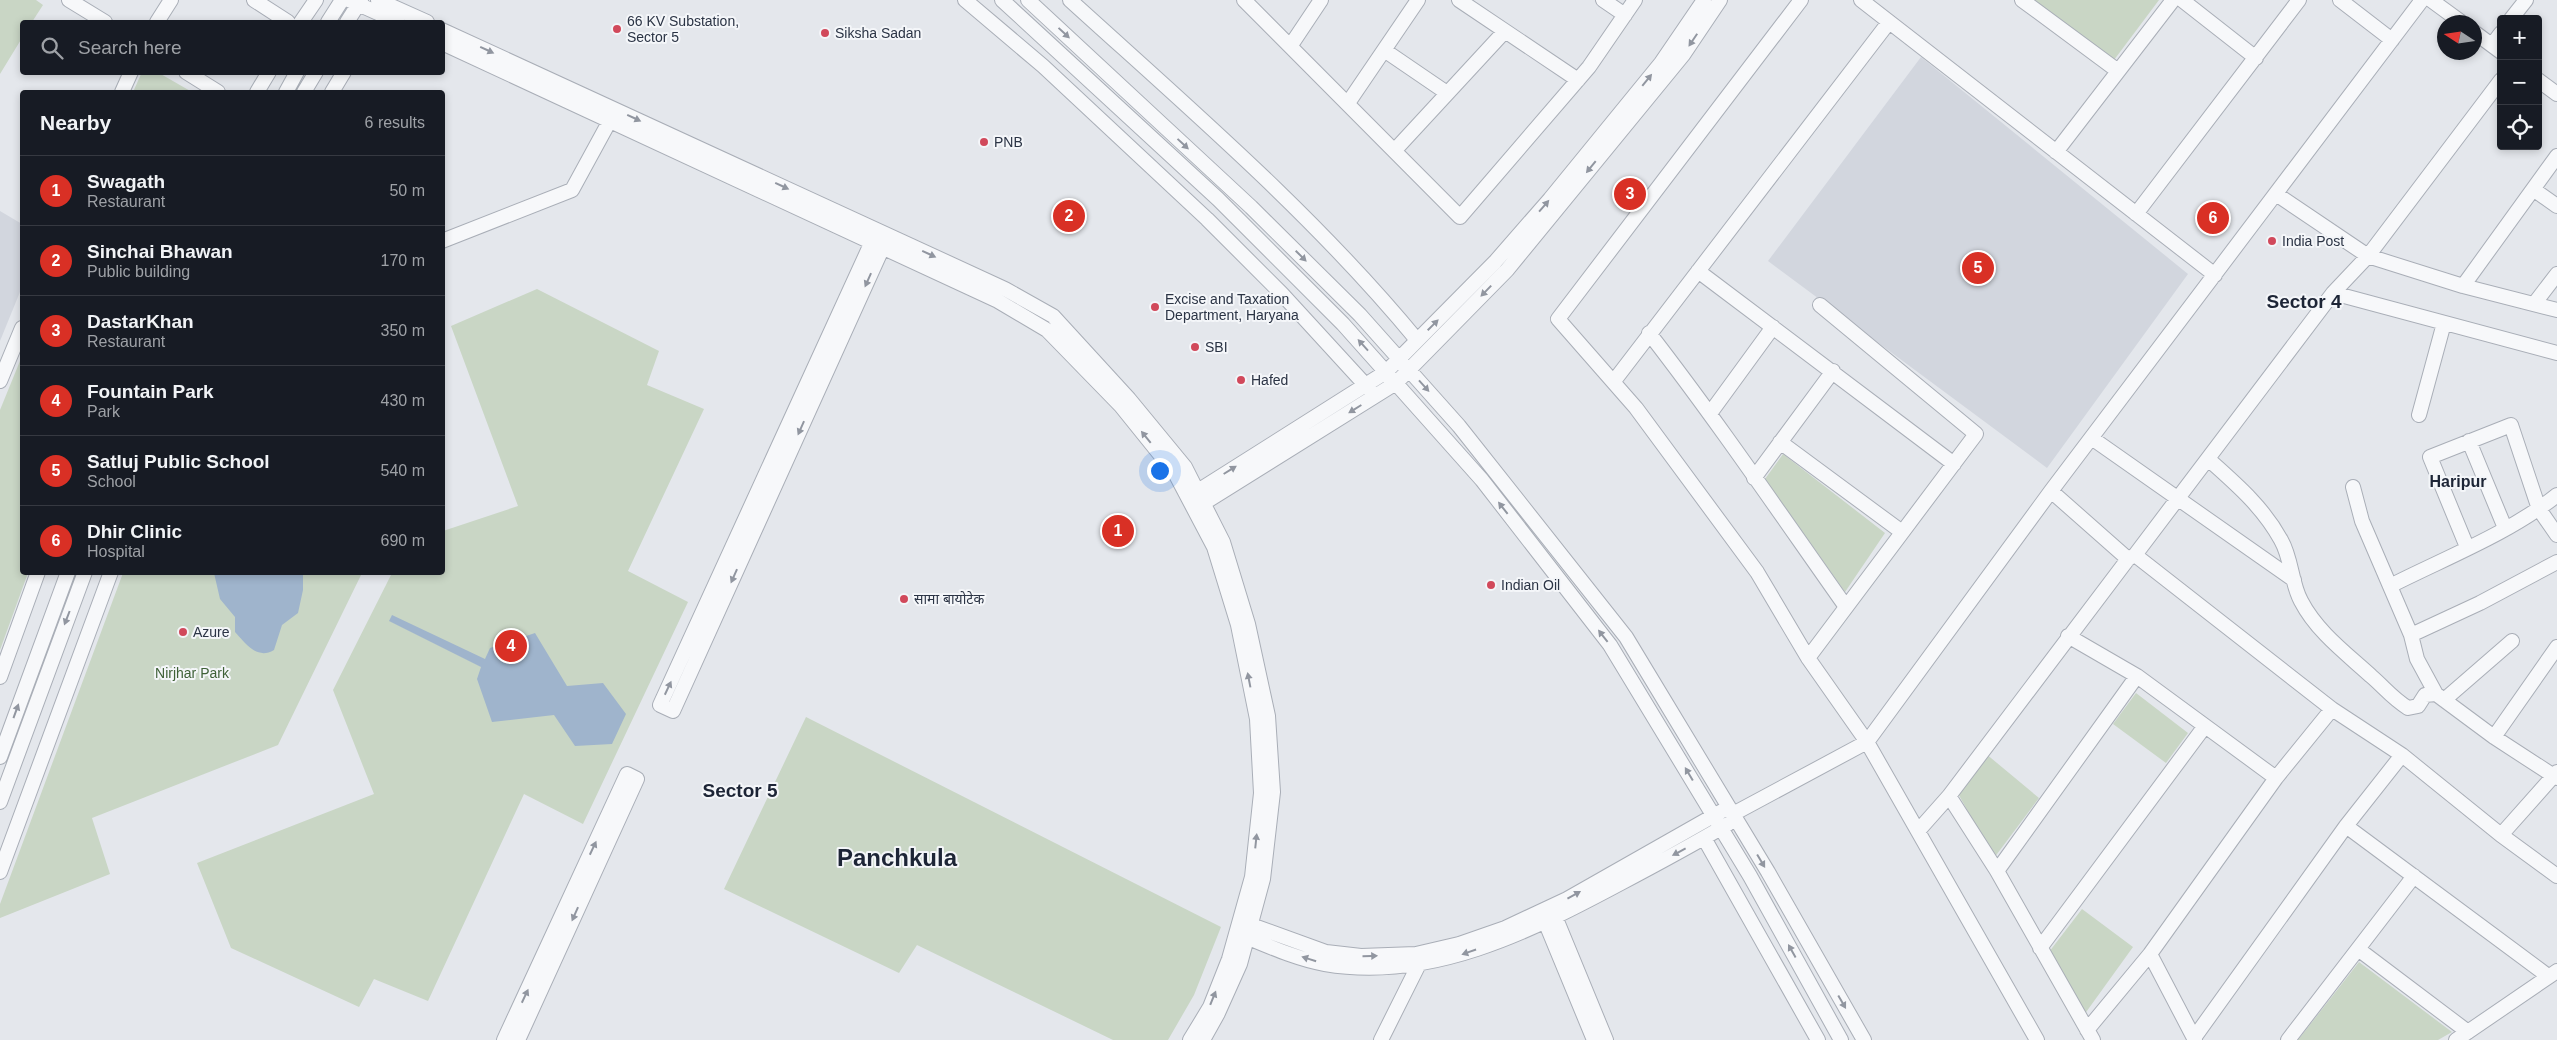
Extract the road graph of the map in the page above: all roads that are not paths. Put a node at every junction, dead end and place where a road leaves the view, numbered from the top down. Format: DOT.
graph roads {
  1 [pos="69,0"];
  2 [pos="171,0"];
  3 [pos="254,0"];
  4 [pos="316,0"];
  5 [pos="342,0"];
  6 [pos="965,0"];
  7 [pos="1002,0"];
  8 [pos="1070,0"];
  9 [pos="1244,0"];
  10 [pos="1321,0"];
  11 [pos="1418,0"];
  12 [pos="1459,0"];
  13 [pos="1604,0"];
  14 [pos="1635,0"];
  15 [pos="1704,0"];
  16 [pos="1720,0"];
  17 [pos="1801,0"];
  18 [pos="1861,0"];
  19 [pos="2022,0"];
  20 [pos="2173,0"];
  21 [pos="2182,0"];
  22 [pos="2298,0"];
  23 [pos="2340,0"];
  24 [pos="2422,0"];
  25 [pos="2431,0"];
  26 [pos="2526,0"];
  27 [pos="356,1"];
  28 [pos="1037,3"];
  29 [pos="381,8"];
  30 [pos="1625,14"];
  31 [pos="2451,15"];
  32 [pos="2514,15"];
  33 [pos="102,20"];
  34 [pos="158,20"];
  35 [pos="285,20"];
  36 [pos="302,20"];
  37 [pos="329,20"];
  38 [pos="348,20"];
  39 [pos="396,20"];
  40 [pos="420,20"];
  41 [pos="1027,22"];
  42 [pos="1889,22"];
  43 [pos="445,31"];
  44 [pos="1505,31"];
  45 [pos="2482,38"];
  46 [pos="2392,40"];
  47 [pos="445,44"];
  48 [pos="1291,45"];
  49 [pos="2496,49"];
  50 [pos="1384,50"];
  51 [pos="2256,58"];
  52 [pos="2118,71"];
  53 [pos="130,75"];
  54 [pos="191,75"];
  55 [pos="267,75"];
  56 [pos="295,75"];
  57 [pos="314,75"];
  58 [pos="342,75"];
  59 [pos="1578,80"];
  60 [pos="2542,83"];
  61 [pos="2497,85"];
  62 [pos="123,90"];
  63 [pos="215,90"];
  64 [pos="257,90"];
  65 [pos="287,90"];
  66 [pos="305,90"];
  67 [pos="333,90"];
  68 [pos="1447,93"];
  69 [pos="2557,94"];
  70 [pos="1348,103"];
  71 [pos="613,115"];
  72 [pos="1394,150"];
  73 [pos="2056,152"];
  74 [pos="2557,156"];
  75 [pos="2533,189"];
  76 [pos="2276,194"];
  77 [pos="2557,206"];
  78 [pos="2136,214"];
  79 [pos="880,239"];
  80 [pos="445,240"];
  81 [pos="2368,256"];
  82 [pos="1698,271"];
  83 [pos="2557,274"];
  84 [pos="2215,275"];
  85 [pos="2463,286"];
  86 [pos="2333,294"];
  87 [pos="2534,304"];
  88 [pos="1820,305"];
  89 [pos="2557,310"];
  90 [pos="2444,323"];
  91 [pos="1773,327"];
  92 [pos="20,333"];
  93 [pos="1650,333"];
  94 [pos="1417,340"];
  95 [pos="2557,353"];
  96 [pos="1399,358"];
  97 [pos="1410,370"];
  98 [pos="1833,371"];
  99 [pos="1386,372"];
  100 [pos="0,381"];
  101 [pos="1614,381"];
  102 [pos="1366,384"];
  103 [pos="1396,384"];
  104 [pos="1375,396"];
  105 [pos="1711,412"];
  106 [pos="2419,415"];
  107 [pos="2093,439"];
  108 [pos="2469,441"];
  109 [pos="1780,442"];
  110 [pos="2208,459"];
  111 [pos="1954,464"];
  112 [pos="1754,478"];
  113 [pos="2353,487"];
  114 [pos="2051,491"];
  115 [pos="2557,495"];
  116 [pos="2178,499"];
  117 [pos="1196,500"];
  118 [pos="2539,509"];
  119 [pos="2505,528"];
  120 [pos="1902,532"];
  121 [pos="2557,535"];
  122 [pos="2467,547"];
  123 [pos="2131,557"];
  124 [pos="2557,562"];
  125 [pos="37,575"];
  126 [pos="67,575"];
  127 [pos="84,575"];
  128 [pos="110,575"];
  129 [pos="2294,580"];
  130 [pos="2390,586"];
  131 [pos="1846,606"];
  132 [pos="2411,635"];
  133 [pos="2068,636"];
  134 [pos="2512,641"];
  135 [pos="2557,648"];
  136 [pos="1808,658"];
  137 [pos="2137,676"];
  138 [pos="0,677"];
  139 [pos="2440,697"];
  140 [pos="2332,709"];
  141 [pos="2205,726"];
  142 [pos="2494,737"];
  143 [pos="1867,742"];
  144 [pos="2402,755"];
  145 [pos="0,757"];
  146 [pos="2556,775"];
  147 [pos="2276,778"];
  148 [pos="626,790"];
  149 [pos="1949,796"];
  150 [pos="0,802"];
  151 [pos="1732,814"];
  152 [pos="1714,816"];
  153 [pos="612,820"];
  154 [pos="2346,826"];
  155 [pos="1721,828"];
  156 [pos="1918,831"];
  157 [pos="2501,835"];
  158 [pos="1704,838"];
  159 [pos="1997,871"];
  160 [pos="0,872"];
  161 [pos="2414,876"];
  162 [pos="2557,876"];
  163 [pos="1548,914"];
  164 [pos="1243,929"];
  165 [pos="2040,948"];
  166 [pos="2358,949"];
  167 [pos="1428,951"];
  168 [pos="2150,954"];
  169 [pos="1418,964"];
  170 [pos="2553,973"];
  171 [pos="2468,1032"];
  172 [pos="2090,1035"];
  173 [pos="2195,1039"];
  174 [pos="504,1040"];
  175 [pos="518,1040"];
  176 [pos="1190,1040"];
  177 [pos="1203,1040"];
  178 [pos="1381,1040"];
  179 [pos="1594,1040"];
  180 [pos="1606,1040"];
  181 [pos="1818,1040"];
  182 [pos="1841,1040"];
  183 [pos="1864,1040"];
  184 [pos="2037,1040"];
  185 [pos="2288,1040"];
  186 [pos="2456,1040"];
  1 -- 33 [label="street"];
  2 -- 34 [label="street"];
  3 -- 35 [label="street"];
  4 -- 36 [label="street"];
  5 -- 37 [label="street"];
  6 -- 102 [label="street"];
  7 -- 41 [label="street"];
  8 -- 94 [label="street"];
  9 -- 48 [label="street"];
  10 -- 48 [label="street"];
  11 -- 50 [label="street"];
  12 -- 44 [label="street"];
  13 -- 30 [label="street"];
  14 -- 30 [label="street"];
  94 -- 15 [label="street, one-way"];
  16 -- 97 [label="street, one-way"];
  17 -- 101 [label="street"];
  18 -- 42 [label="street"];
  19 -- 52 [label="street"];
  20 -- 52 [label="street"];
  21 -- 51 [label="street"];
  22 -- 51 [label="street"];
  23 -- 46 [label="street"];
  24 -- 46 [label="street"];
  25 -- 31 [label="street"];
  26 -- 32 [label="street"];
  27 -- 29 [label="street"];
  27 -- 38 [label="street"];
  28 -- 41 [label="street"];
  28 -- 96 [label="street, one-way"];
  29 -- 39 [label="street"];
  29 -- 40 [label="street"];
  30 -- 59 [label="street"];
  99 -- 41 [label="street, one-way"];
  42 -- 73 [label="street"];
  42 -- 82 [label="street"];
  43 -- 71 [label="street, one-way"];
  44 -- 59 [label="street"];
  44 -- 68 [label="street"];
  45 -- 49 [label="street"];
  46 -- 76 [label="street"];
  47 -- 71 [label="street"];
  48 -- 70 [label="street"];
  50 -- 68 [label="street"];
  50 -- 70 [label="street"];
  51 -- 78 [label="street"];
  52 -- 73 [label="street"];
  53 -- 62 [label="street"];
  54 -- 63 [label="street"];
  55 -- 64 [label="street"];
  56 -- 65 [label="street"];
  57 -- 66 [label="street"];
  58 -- 67 [label="street"];
  59 -- 72 [label="street"];
  60 -- 69 [label="street"];
  61 -- 81 [label="street"];
  68 -- 72 [label="street"];
  70 -- 72 [label="street"];
  71 -- 79 [label="street"];
  71 -- 80 [label="street"];
  73 -- 78 [label="street"];
  74 -- 75 [label="street"];
  75 -- 77 [label="street"];
  75 -- 85 [label="street"];
  76 -- 81 [label="street"];
  76 -- 84 [label="street"];
  78 -- 84 [label="street"];
  79 -- 79 [label="street, one-way"];
  79 -- 117 [label="street"];
  81 -- 85 [label="street"];
  81 -- 86 [label="street"];
  82 -- 91 [label="street"];
  82 -- 93 [label="street"];
  83 -- 87 [label="street"];
  84 -- 107 [label="street"];
  85 -- 87 [label="street"];
  86 -- 90 [label="street"];
  86 -- 110 [label="street"];
  87 -- 89 [label="street"];
  88 -- 111 [label="street"];
  90 -- 95 [label="street"];
  90 -- 106 [label="street"];
  91 -- 98 [label="street"];
  91 -- 105 [label="street"];
  92 -- 100 [label="street"];
  93 -- 101 [label="street"];
  93 -- 105 [label="street"];
  94 -- 96 [label="street"];
  96 -- 97 [label="street"];
  96 -- 99 [label="street"];
  97 -- 103 [label="street"];
  97 -- 151 [label="street, one-way"];
  98 -- 109 [label="street"];
  98 -- 111 [label="street"];
  99 -- 102 [label="street"];
  99 -- 103 [label="street"];
  101 -- 136 [label="street"];
  102 -- 104 [label="street"];
  117 -- 102 [label="street, one-way"];
  103 -- 104 [label="street"];
  152 -- 103 [label="street, one-way"];
  104 -- 117 [label="street, one-way"];
  105 -- 112 [label="street"];
  107 -- 114 [label="street"];
  107 -- 116 [label="street"];
  108 -- 118 [label="street"];
  108 -- 119 [label="street"];
  108 -- 122 [label="street"];
  109 -- 112 [label="street"];
  109 -- 120 [label="street"];
  110 -- 116 [label="street"];
  110 -- 129 [label="street"];
  111 -- 120 [label="street"];
  112 -- 131 [label="street"];
  113 -- 130 [label="street"];
  114 -- 123 [label="street"];
  114 -- 143 [label="street"];
  115 -- 118 [label="street"];
  116 -- 123 [label="street"];
  116 -- 129 [label="street"];
  117 -- 164 [label="street"];
  118 -- 119 [label="street"];
  118 -- 121 [label="street"];
  119 -- 122 [label="street"];
  120 -- 131 [label="street"];
  122 -- 130 [label="street"];
  123 -- 133 [label="street"];
  123 -- 140 [label="street"];
  124 -- 132 [label="street"];
  125 -- 138 [label="street"];
  145 -- 126 [label="street, one-way"];
  127 -- 150 [label="street, one-way"];
  128 -- 160 [label="street"];
  129 -- 139 [label="street"];
  130 -- 132 [label="street"];
  131 -- 136 [label="street"];
  132 -- 139 [label="street"];
  133 -- 137 [label="street"];
  133 -- 149 [label="street"];
  134 -- 139 [label="street"];
  135 -- 142 [label="street"];
  136 -- 143 [label="street"];
  137 -- 141 [label="street"];
  137 -- 159 [label="street"];
  139 -- 142 [label="street"];
  140 -- 144 [label="street"];
  140 -- 147 [label="street"];
  141 -- 147 [label="street"];
  141 -- 165 [label="street"];
  142 -- 146 [label="street"];
  143 -- 151 [label="street"];
  143 -- 156 [label="street"];
  144 -- 154 [label="street"];
  144 -- 157 [label="street"];
  146 -- 157 [label="street"];
  147 -- 168 [label="street"];
  148 -- 153 [label="street"];
  149 -- 156 [label="street"];
  149 -- 159 [label="street"];
  151 -- 152 [label="street"];
  151 -- 155 [label="street"];
  151 -- 183 [label="street, one-way"];
  152 -- 155 [label="street"];
  163 -- 152 [label="street, one-way"];
  174 -- 153 [label="street, one-way"];
  153 -- 175 [label="street, one-way"];
  154 -- 161 [label="street"];
  154 -- 173 [label="street"];
  155 -- 158 [label="street"];
  182 -- 155 [label="street, one-way"];
  156 -- 184 [label="street"];
  157 -- 162 [label="street"];
  158 -- 163 [label="street, one-way"];
  158 -- 181 [label="street"];
  159 -- 165 [label="street"];
  161 -- 166 [label="street"];
  161 -- 170 [label="street"];
  163 -- 167 [label="street"];
  163 -- 169 [label="street, one-way"];
  163 -- 179 [label="street"];
  163 -- 180 [label="street"];
  164 -- 167 [label="street, one-way"];
  169 -- 164 [label="street, one-way"];
  176 -- 164 [label="street, one-way"];
  164 -- 177 [label="street"];
  165 -- 172 [label="street"];
  166 -- 171 [label="street"];
  166 -- 185 [label="street"];
  167 -- 169 [label="street"];
  168 -- 172 [label="street"];
  168 -- 173 [label="street"];
  169 -- 178 [label="street"];
  170 -- 171 [label="street"];
  171 -- 186 [label="street"];
}
